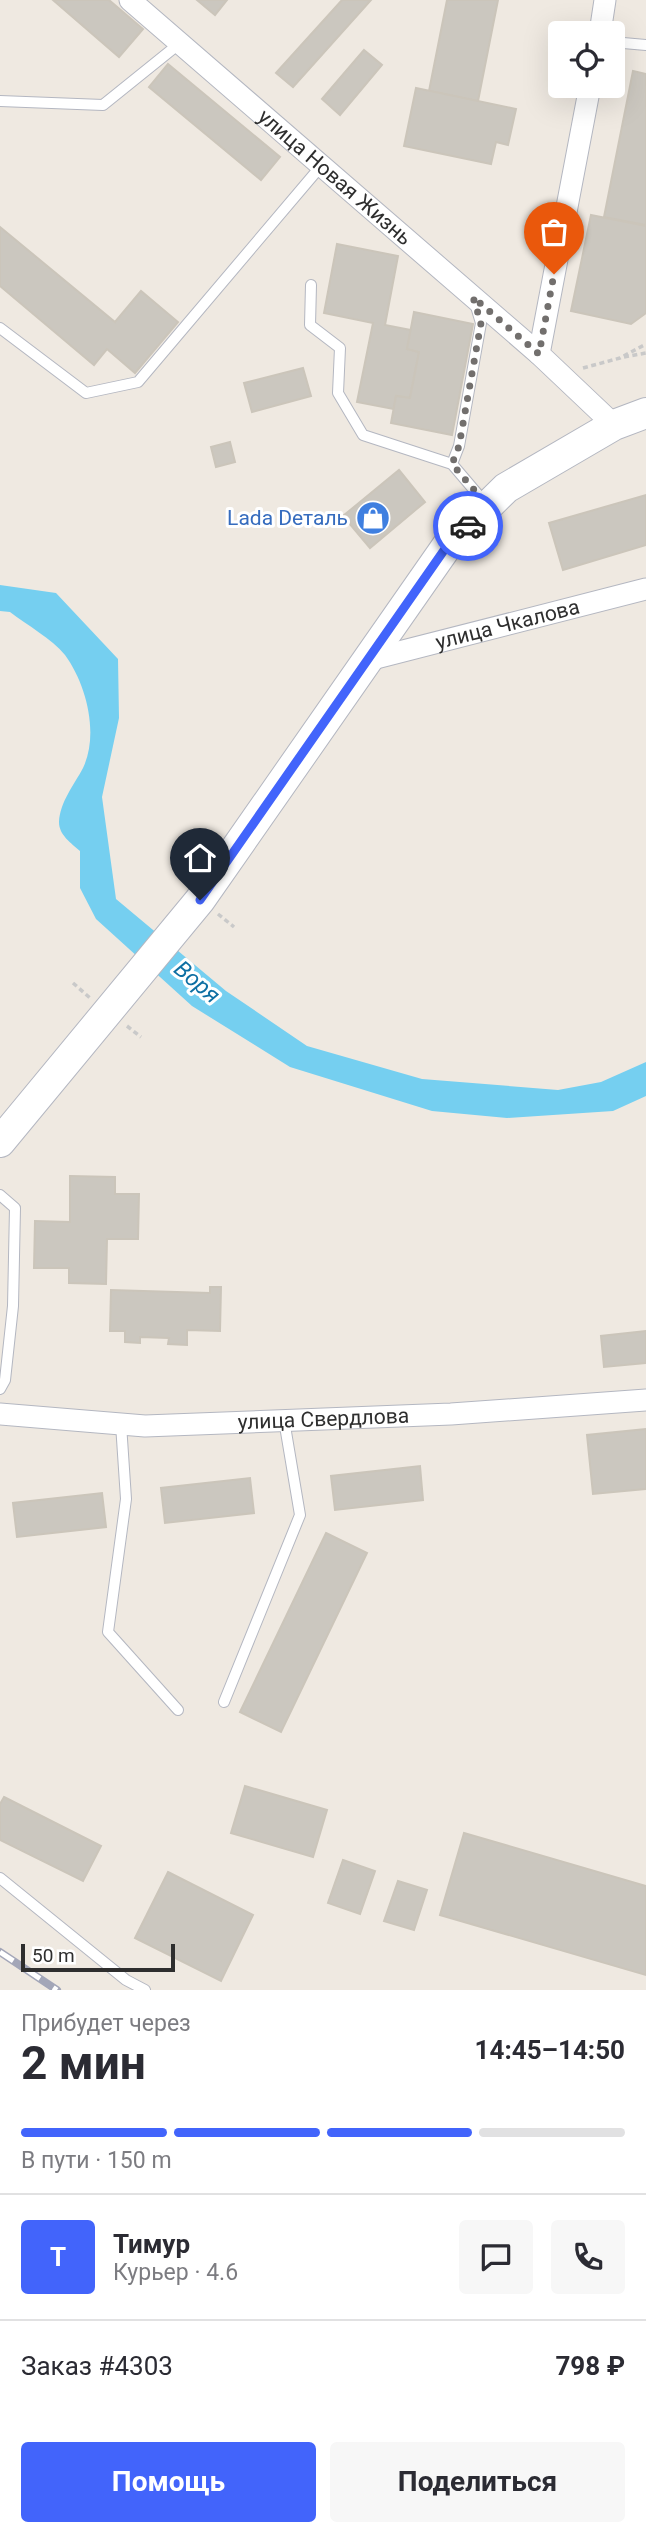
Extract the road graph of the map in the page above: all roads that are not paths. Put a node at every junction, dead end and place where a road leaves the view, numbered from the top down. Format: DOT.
graph roads {
  1 [pos="130,0"];
  2 [pos="605,0"];
  3 [pos="602,21"];
  4 [pos="180,43"];
  5 [pos="625,43"];
  6 [pos="646,45"];
  7 [pos="588,98"];
  8 [pos="0,101"];
  9 [pos="321,166"];
  10 [pos="311,285"];
  11 [pos="473,297"];
  12 [pos="0,328"];
  13 [pos="539,354"];
  14 [pos="646,413"];
  15 [pos="614,425"];
  16 [pos="452,464"];
  17 [pos="488,506"];
  18 [pos="646,589"];
  19 [pos="368,660"];
  20 [pos="0,1142"];
  21 [pos="0,1195"];
  22 [pos="0,1389"];
  23 [pos="646,1400"];
  24 [pos="0,1414"];
  25 [pos="284,1420"];
  26 [pos="121,1424"];
  27 [pos="224,1702"];
  28 [pos="178,1710"];
  29 [pos="0,1878"];
  30 [pos="145,1990"];
  1 -- 4 [label="street, улица Новая Жизнь"];
  2 -- 3 [label="street"];
  4 -- 8 [label="lane"];
  4 -- 9 [label="street, улица Новая Жизнь"];
  5 -- 6 [label="lane"];
  7 -- 13 [label="street"];
  9 -- 11 [label="street, улица Новая Жизнь"];
  9 -- 12 [label="lane"];
  10 -- 16 [label="lane"];
  11 -- 13 [label="street, улица Новая Жизнь"];
  11 -- 16 [label="lane"];
  13 -- 15 [label="street, улица Новая Жизнь"];
  14 -- 15 [label="main road"];
  15 -- 17 [label="main road"];
  16 -- 17 [label="lane"];
  17 -- 19 [label="main road"];
  18 -- 19 [label="street, улица Чкалова"];
  19 -- 20 [label="main road"];
  21 -- 22 [label="lane"];
  23 -- 25 [label="street, улица Свердлова"];
  24 -- 26 [label="street, улица Свердлова"];
  25 -- 26 [label="street, улица Свердлова"];
  25 -- 27 [label="lane"];
  26 -- 28 [label="lane"];
  29 -- 30 [label="lane"];
}
